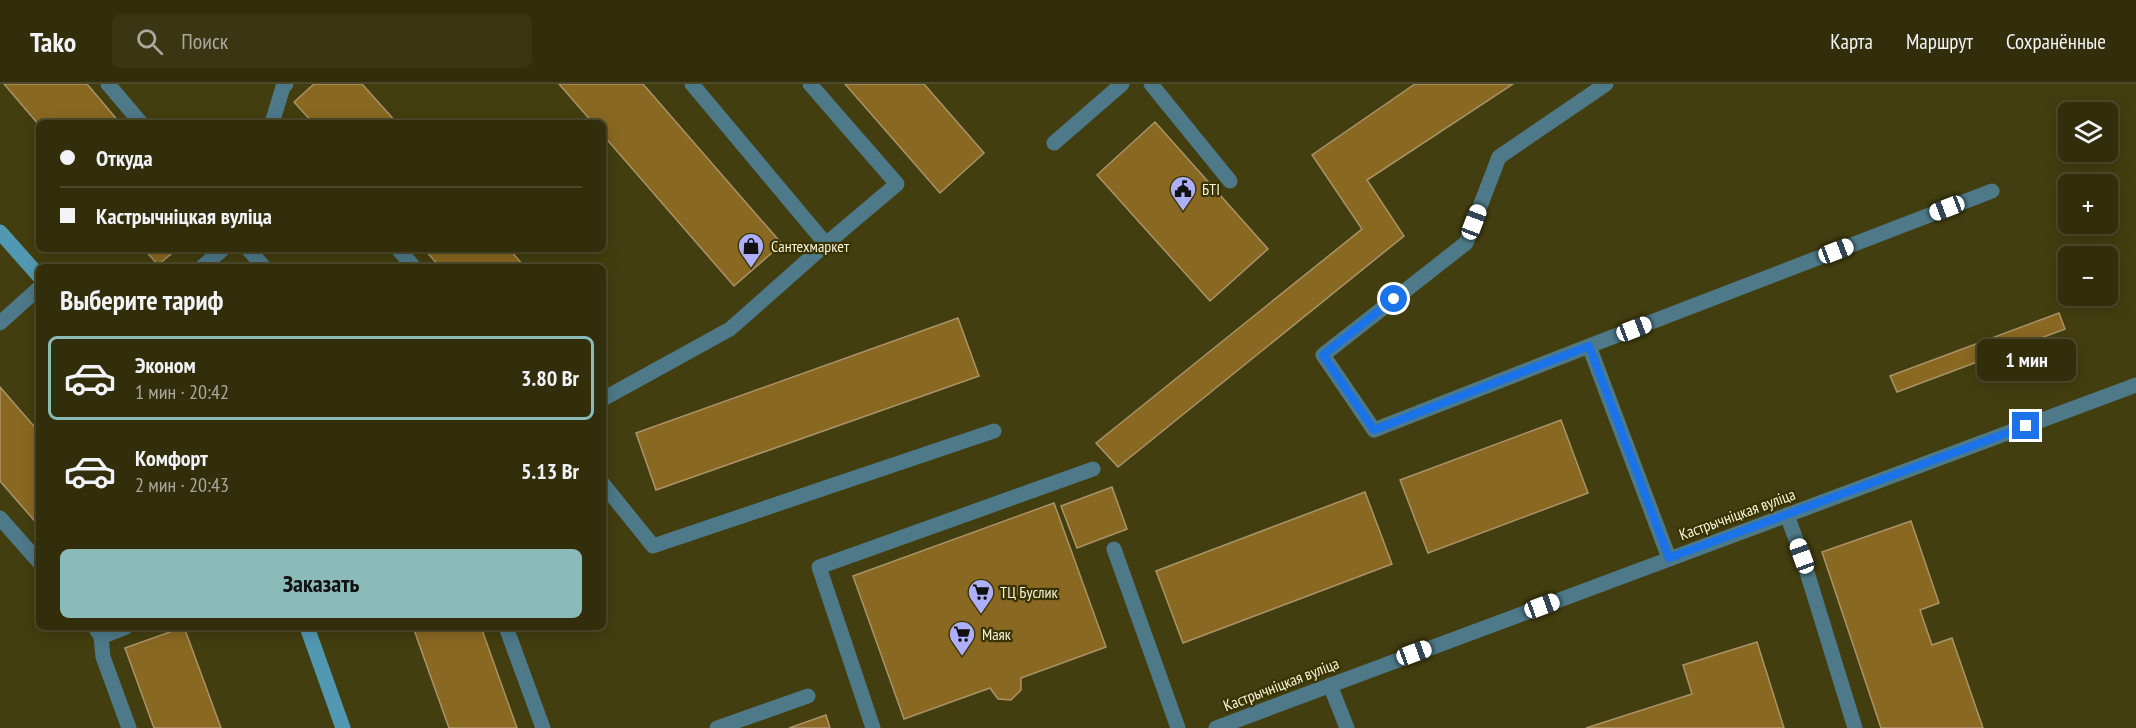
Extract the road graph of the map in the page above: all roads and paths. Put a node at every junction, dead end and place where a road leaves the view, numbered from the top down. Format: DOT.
graph roads {
  1 [pos="108,84"];
  2 [pos="286,84"];
  3 [pos="692,84"];
  4 [pos="810,84"];
  5 [pos="1122,84"];
  6 [pos="1151,84"];
  7 [pos="1606,84"];
  8 [pos="277,119"];
  9 [pos="138,120"];
  10 [pos="1054,142"];
  11 [pos="1230,181"];
  12 [pos="1992,191"];
  13 [pos="0,232"];
  14 [pos="826,244"];
  15 [pos="220,252"];
  16 [pos="251,252"];
  17 [pos="401,252"];
  18 [pos="206,264"];
  19 [pos="261,264"];
  20 [pos="411,264"];
  21 [pos="36,273"];
  22 [pos="36,291"];
  23 [pos="0,322"];
  24 [pos="1589,346"];
  25 [pos="2136,385"];
  26 [pos="606,397"];
  27 [pos="994,431"];
  28 [pos="1093,469"];
  29 [pos="606,488"];
  30 [pos="1787,515"];
  31 [pos="0,518"];
  32 [pos="1114,549"];
  33 [pos="1669,558"];
  34 [pos="36,559"];
  35 [pos="308,630"];
  36 [pos="507,630"];
  37 [pos="98,632"];
  38 [pos="1330,685"];
  39 [pos="808,696"];
  40 [pos="129,728"];
  41 [pos="343,728"];
  42 [pos="543,728"];
  43 [pos="717,728"];
  44 [pos="873,728"];
  45 [pos="1178,728"];
  46 [pos="1216,728"];
  47 [pos="1347,728"];
  48 [pos="1855,728"];
  1 -- 9 [label="street"];
  2 -- 8 [label="street"];
  3 -- 14 [label="street"];
  4 -- 14 [label="street"];
  5 -- 10 [label="street"];
  6 -- 11 [label="street"];
  7 -- 24 [label="street"];
  12 -- 24 [label="street"];
  13 -- 21 [label="main road"];
  14 -- 26 [label="street"];
  15 -- 18 [label="street"];
  16 -- 19 [label="street"];
  17 -- 20 [label="street"];
  22 -- 23 [label="street"];
  24 -- 33 [label="street"];
  25 -- 30 [label="street, Кастрычніцкая вуліца"];
  27 -- 29 [label="street"];
  28 -- 44 [label="street"];
  30 -- 33 [label="street, Кастрычніцкая вуліца"];
  30 -- 48 [label="street"];
  31 -- 34 [label="street"];
  32 -- 45 [label="street"];
  33 -- 38 [label="street, Кастрычніцкая вуліца"];
  35 -- 41 [label="main road"];
  36 -- 42 [label="street"];
  37 -- 40 [label="street"];
  38 -- 46 [label="street, Кастрычніцкая вуліца"];
  38 -- 47 [label="street"];
  39 -- 43 [label="street"];
}
